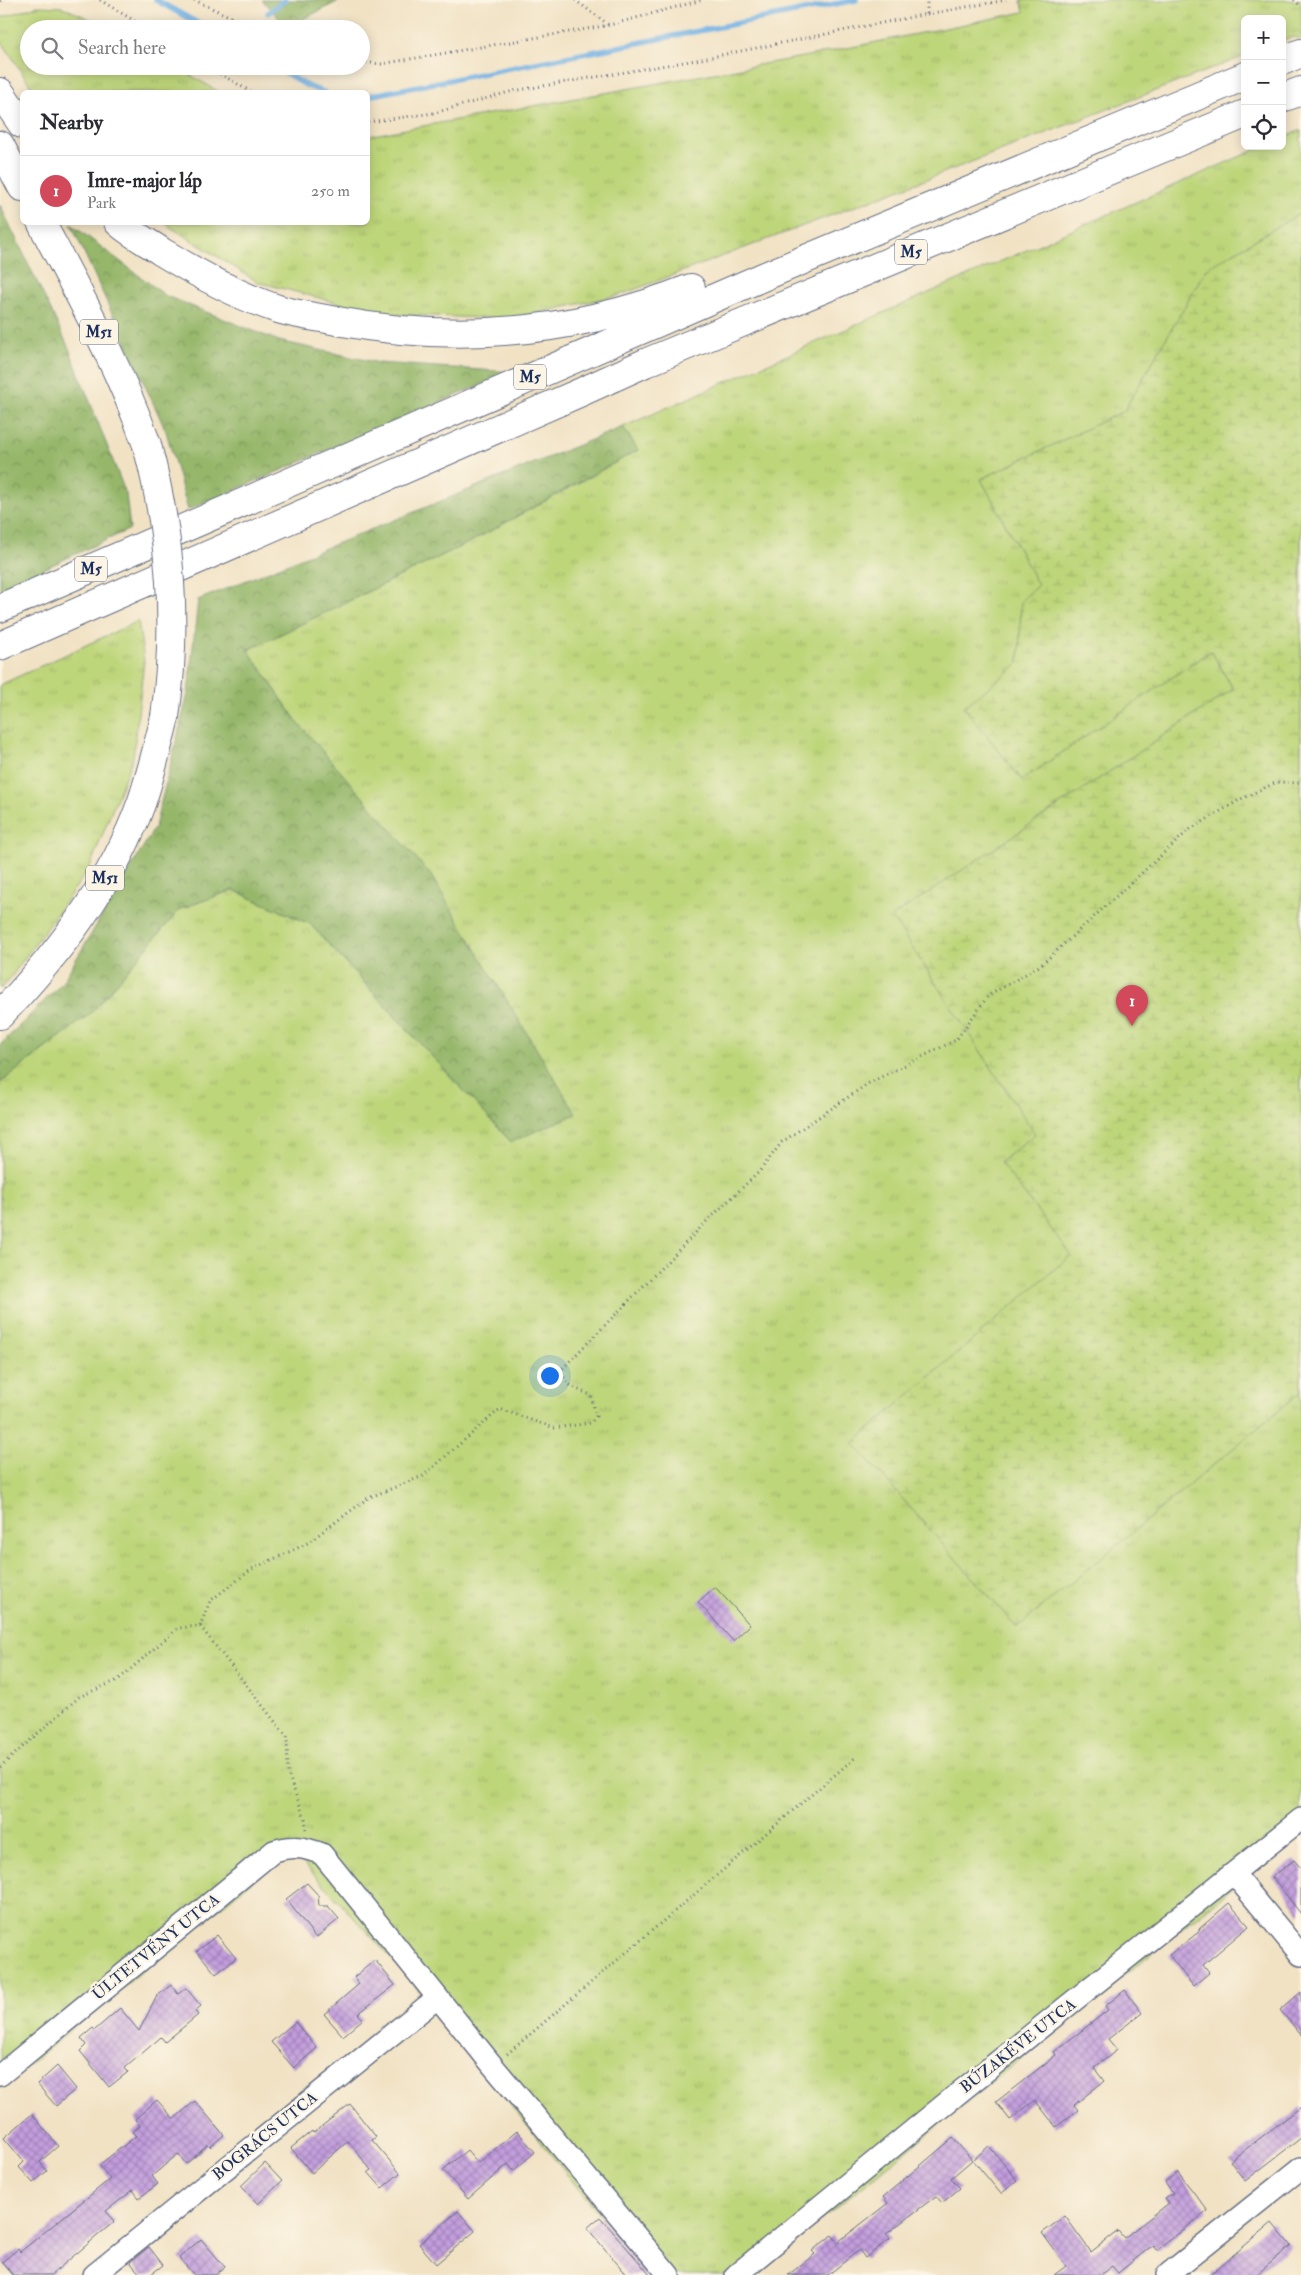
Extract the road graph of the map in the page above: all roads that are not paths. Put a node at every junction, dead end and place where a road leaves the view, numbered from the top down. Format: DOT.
graph roads {
  1 [pos="1301,54"];
  2 [pos="1285,60"];
  3 [pos="1241,78"];
  4 [pos="1301,91"];
  5 [pos="0,92"];
  6 [pos="1286,97"];
  7 [pos="1241,116"];
  8 [pos="20,121"];
  9 [pos="3,149"];
  10 [pos="20,183"];
  11 [pos="43,225"];
  12 [pos="123,225"];
  13 [pos="880,227"];
  14 [pos="0,608"];
  15 [pos="0,646"];
  16 [pos="0,1015"];
  17 [pos="1301,1819"];
  18 [pos="1234,1874"];
  19 [pos="1301,1955"];
  20 [pos="438,1998"];
  21 [pos="0,2075"];
  22 [pos="1301,2168"];
  23 [pos="94,2275"];
  24 [pos="669,2275"];
  25 [pos="736,2275"];
  26 [pos="1167,2275"];
  1 -- 2 [label="highway"];
  3 -- 13 [label="highway, M5"];
  4 -- 6 [label="highway"];
  5 -- 8 [label="highway"];
  7 -- 15 [label="highway, M5"];
  9 -- 10 [label="highway"];
  11 -- 16 [label="highway, M51, bridge"];
  12 -- 13 [label="highway"];
  13 -- 14 [label="highway, M5"];
  17 -- 18 [label="street, BÚZAKÉVE UTCA"];
  18 -- 19 [label="street"];
  18 -- 25 [label="street, BÚZAKÉVE UTCA"];
  20 -- 21 [label="street, ÜLTETVÉNY UTCA"];
  20 -- 23 [label="street, BOGRÁCS UTCA"];
  20 -- 24 [label="street"];
  22 -- 26 [label="street"];
}
